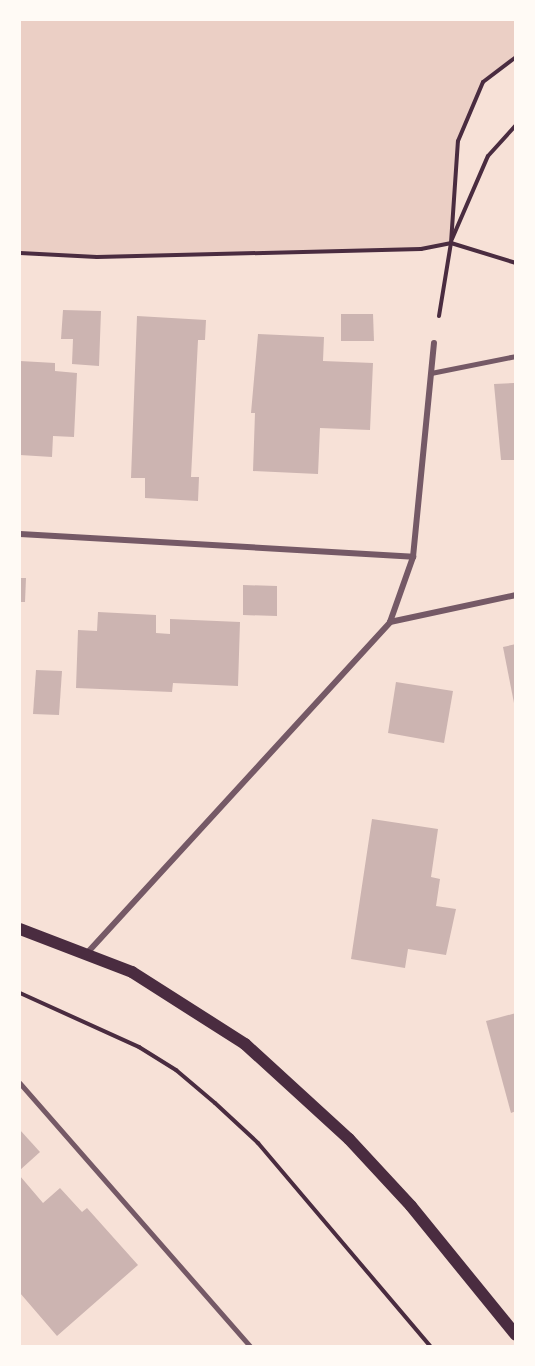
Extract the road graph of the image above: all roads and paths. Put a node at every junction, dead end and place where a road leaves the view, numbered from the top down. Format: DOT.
graph roads {
  1 [pos="516,57"];
  2 [pos="516,125"];
  3 [pos="451,243"];
  4 [pos="20,253"];
  5 [pos="516,263"];
  6 [pos="434,344"];
  7 [pos="516,356"];
  8 [pos="431,373"];
  9 [pos="20,534"];
  10 [pos="413,557"];
  11 [pos="516,595"];
  12 [pos="390,622"];
  13 [pos="20,929"];
  14 [pos="88,952"];
  15 [pos="20,993"];
  16 [pos="20,1083"];
  17 [pos="516,1335"];
  18 [pos="250,1347"];
  19 [pos="430,1347"];
  1 -- 3 [label="path"];
  2 -- 3 [label="path"];
  3 -- 4 [label="path"];
  3 -- 5 [label="path"];
  3 -- 6 [label="path"];
  6 -- 8 [label="street"];
  7 -- 8 [label="lane"];
  8 -- 10 [label="street"];
  9 -- 10 [label="street"];
  10 -- 12 [label="street"];
  11 -- 12 [label="street"];
  12 -- 14 [label="street"];
  13 -- 14 [label="main road"];
  14 -- 17 [label="main road"];
  15 -- 19 [label="path"];
  16 -- 18 [label="lane"];
}
